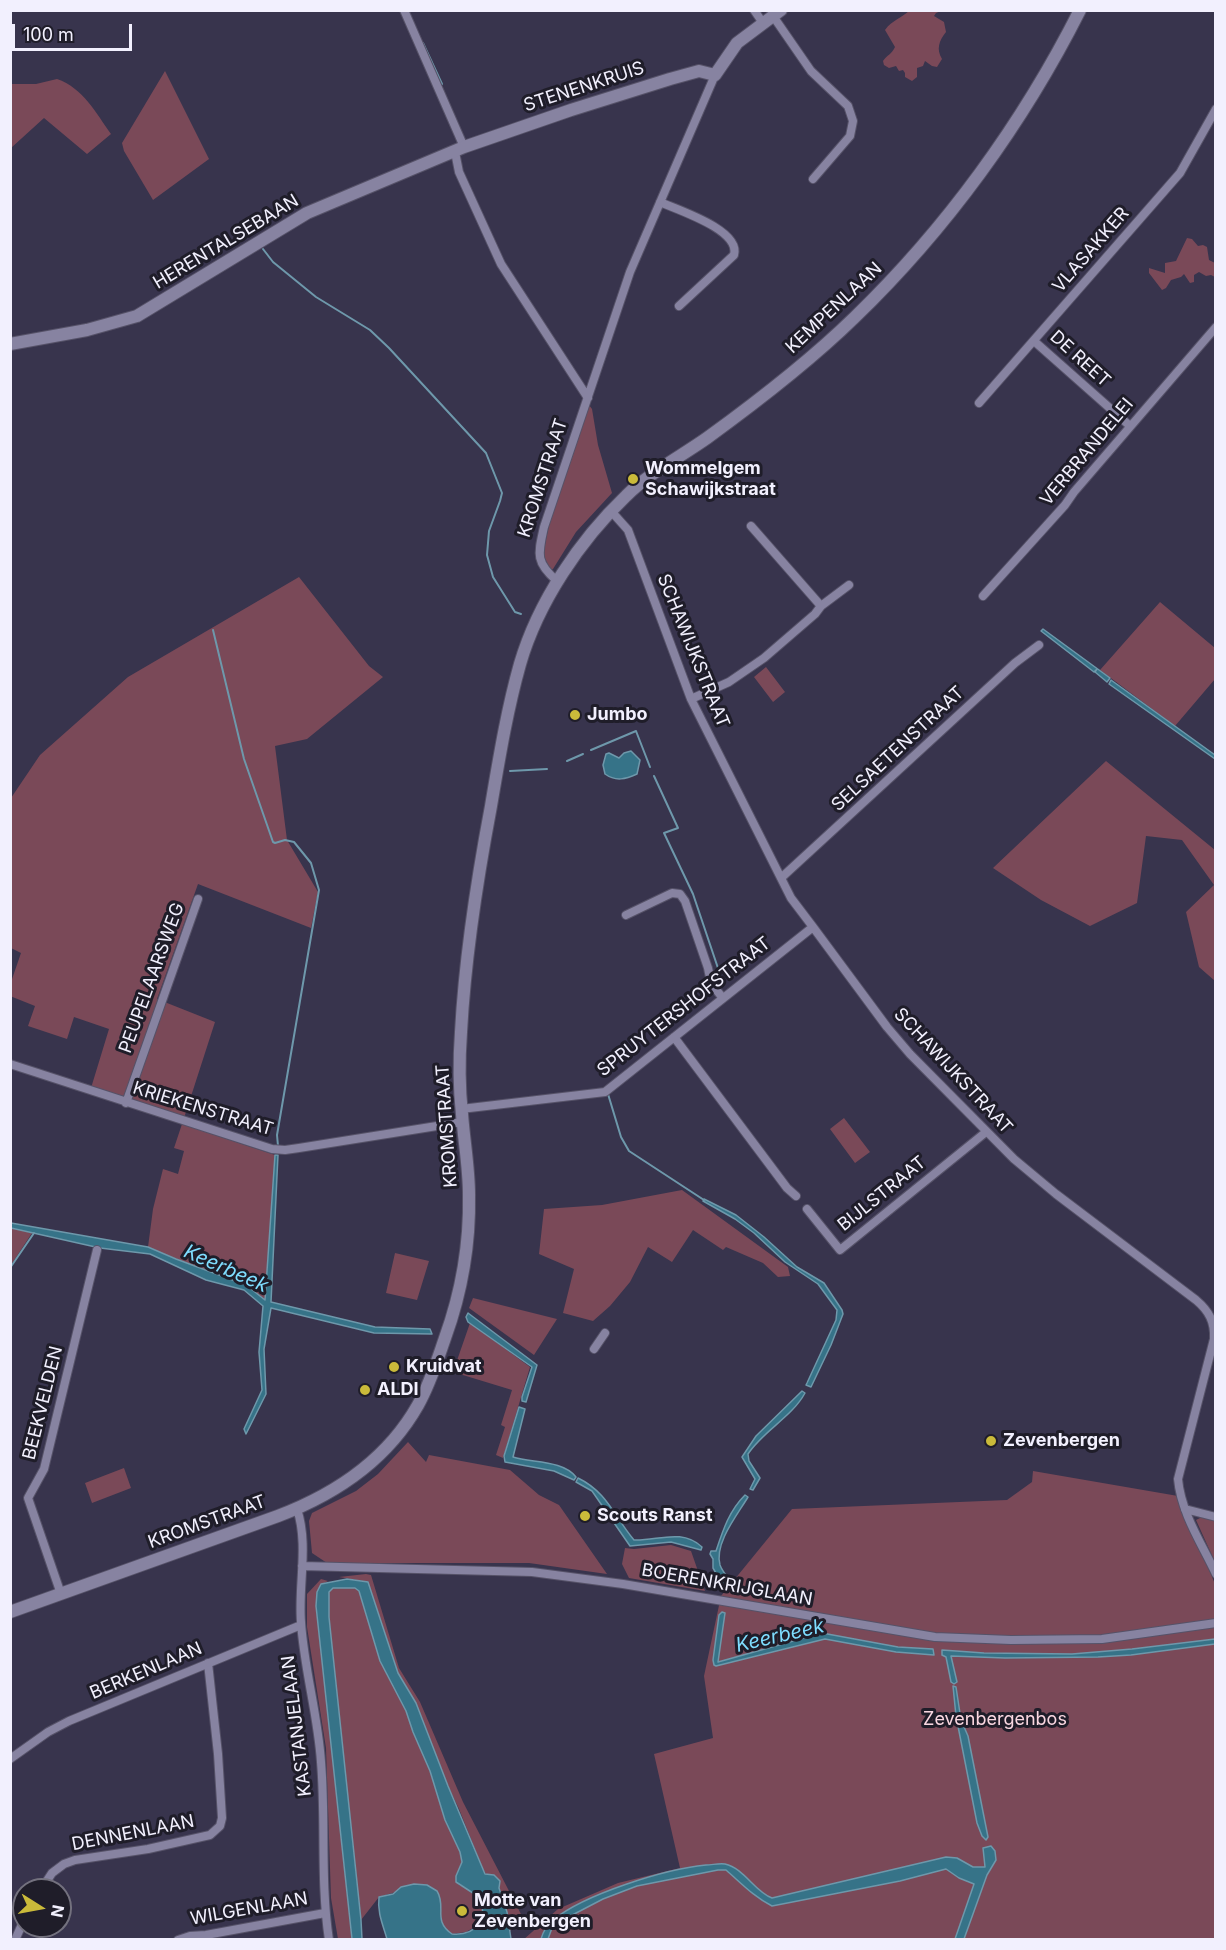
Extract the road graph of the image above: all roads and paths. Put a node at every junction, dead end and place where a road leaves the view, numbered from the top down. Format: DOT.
graph roads {
  1 [pos="404,10"];
  2 [pos="754,10"];
  3 [pos="1080,10"];
  4 [pos="772,16"];
  5 [pos="715,75"];
  6 [pos="1215,110"];
  7 [pos="460,149"];
  8 [pos="813,179"];
  9 [pos="660,202"];
  10 [pos="679,306"];
  11 [pos="1215,327"];
  12 [pos="1034,340"];
  13 [pos="10,344"];
  14 [pos="588,398"];
  15 [pos="979,403"];
  16 [pos="1130,426"];
  17 [pos="611,512"];
  18 [pos="751,526"];
  19 [pos="557,581"];
  20 [pos="849,585"];
  21 [pos="983,596"];
  22 [pos="821,606"];
  23 [pos="1039,645"];
  24 [pos="691,699"];
  25 [pos="781,878"];
  26 [pos="198,899"];
  27 [pos="626,915"];
  28 [pos="813,927"];
  29 [pos="723,998"];
  30 [pos="674,1037"];
  31 [pos="10,1064"];
  32 [pos="126,1103"];
  33 [pos="461,1108"];
  34 [pos="462,1122"];
  35 [pos="986,1132"];
  36 [pos="796,1196"];
  37 [pos="807,1209"];
  38 [pos="97,1250"];
  39 [pos="1215,1325"];
  40 [pos="605,1333"];
  41 [pos="594,1349"];
  42 [pos="297,1509"];
  43 [pos="1185,1509"];
  44 [pos="1215,1517"];
  45 [pos="302,1566"];
  46 [pos="1215,1574"];
  47 [pos="60,1594"];
  48 [pos="10,1612"];
  49 [pos="1215,1623"];
  50 [pos="301,1625"];
  51 [pos="208,1663"];
  52 [pos="10,1759"];
  53 [pos="49,1878"];
  54 [pos="325,1912"];
  55 [pos="178,1940"];
  56 [pos="329,1940"];
  1 -- 7 [label="street"];
  2 -- 4 [label="street"];
  3 -- 17 [label="main road, KEMPENLAAN"];
  4 -- 5 [label="main road"];
  4 -- 8 [label="street"];
  5 -- 7 [label="main road, STENENKRUIS"];
  5 -- 9 [label="street"];
  6 -- 12 [label="street, VLASAKKER"];
  7 -- 13 [label="main road, HERENTALSEBAAN"];
  7 -- 14 [label="street"];
  9 -- 10 [label="street"];
  9 -- 14 [label="street"];
  11 -- 16 [label="street, VERBRANDELEI"];
  12 -- 15 [label="street, VLASAKKER"];
  12 -- 16 [label="street, DE REET"];
  14 -- 19 [label="street, KROMSTRAAT"];
  16 -- 21 [label="street, VERBRANDELEI"];
  17 -- 19 [label="main road, KEMPENLAAN"];
  17 -- 24 [label="street, SCHAWIJKSTRAAT"];
  18 -- 22 [label="street"];
  19 -- 33 [label="main road, KROMSTRAAT"];
  20 -- 22 [label="street"];
  22 -- 24 [label="street"];
  23 -- 25 [label="street, SELSAETENSTRAAT"];
  24 -- 25 [label="street, SCHAWIJKSTRAAT"];
  25 -- 28 [label="street, SCHAWIJKSTRAAT"];
  26 -- 32 [label="street, PEUPELAARSWEG"];
  27 -- 29 [label="street"];
  28 -- 29 [label="street, SPRUYTERSHOFSTRAAT"];
  28 -- 35 [label="street, SCHAWIJKSTRAAT"];
  29 -- 30 [label="street, SPRUYTERSHOFSTRAAT"];
  30 -- 33 [label="street, SPRUYTERSHOFSTRAAT"];
  30 -- 36 [label="street"];
  31 -- 32 [label="street, KRIEKENSTRAAT"];
  32 -- 34 [label="street, KRIEKENSTRAAT"];
  33 -- 34 [label="main road, KROMSTRAAT"];
  34 -- 42 [label="main road, KROMSTRAAT"];
  35 -- 37 [label="street, BIJLSTRAAT"];
  35 -- 39 [label="street, SCHAWIJKSTRAAT"];
  38 -- 47 [label="street, BEEKVELDEN"];
  39 -- 43 [label="street, SCHAWIJKSTRAAT"];
  40 -- 41 [label="street"];
  42 -- 45 [label="street, KASTANJELAAN"];
  42 -- 47 [label="main road, KROMSTRAAT"];
  43 -- 44 [label="street"];
  43 -- 46 [label="street, SCHAWIJKSTRAAT"];
  45 -- 49 [label="street, BOERENKRIJGLAAN"];
  45 -- 50 [label="street, KASTANJELAAN"];
  47 -- 48 [label="main road, KROMSTRAAT"];
  50 -- 51 [label="street, BERKENLAAN"];
  50 -- 54 [label="street, KASTANJELAAN"];
  51 -- 52 [label="street, BERKENLAAN"];
  51 -- 53 [label="street, DENNENLAAN"];
  54 -- 55 [label="street, WILGENLAAN"];
  54 -- 56 [label="street, KASTANJELAAN"];
}
